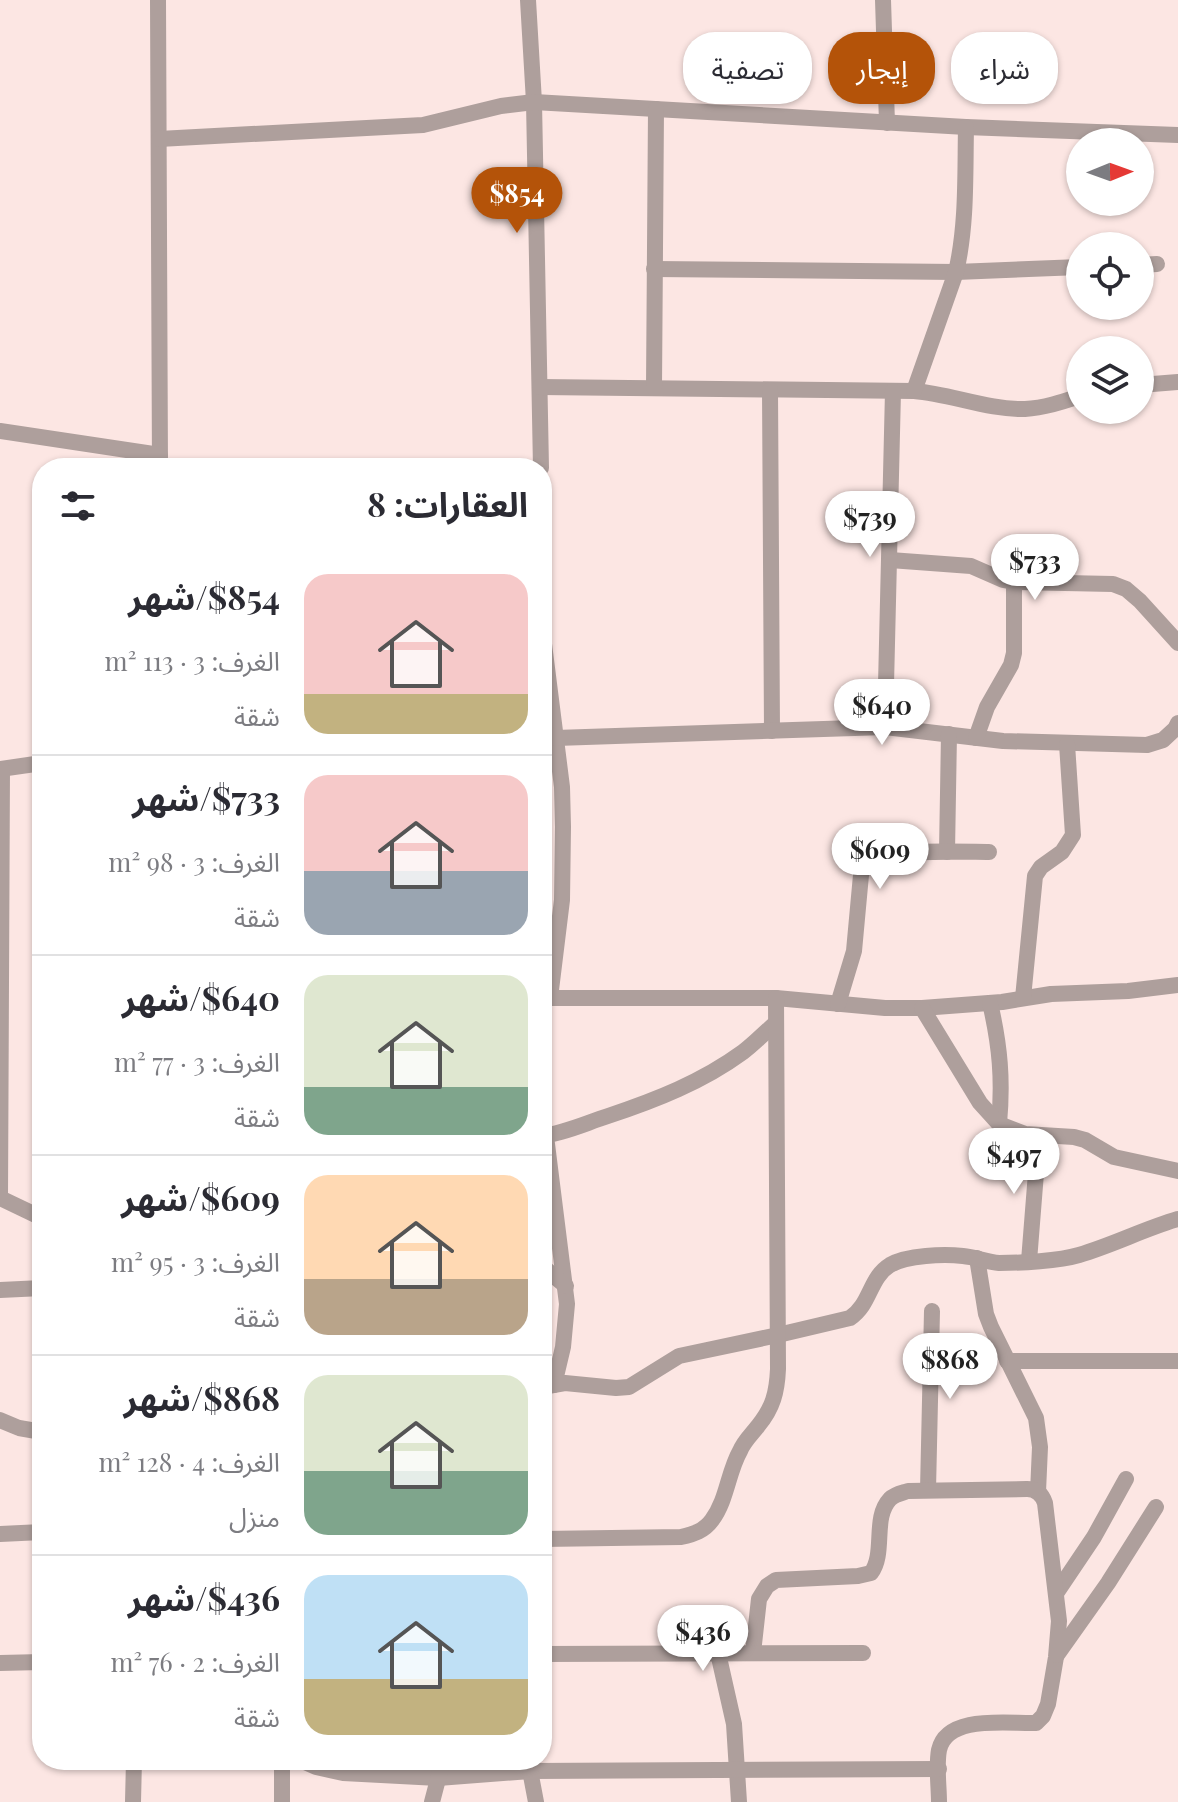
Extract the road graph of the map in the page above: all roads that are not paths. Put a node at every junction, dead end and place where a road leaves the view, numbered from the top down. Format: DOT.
graph roads {
  1 [pos="158,0"];
  2 [pos="528,0"];
  3 [pos="883,0"];
  4 [pos="534,102"];
  5 [pos="656,109"];
  6 [pos="887,123"];
  7 [pos="966,127"];
  8 [pos="1178,135"];
  9 [pos="159,139"];
  10 [pos="1066,268"];
  11 [pos="654,269"];
  12 [pos="956,272"];
  13 [pos="1178,382"];
  14 [pos="1154,384"];
  15 [pos="540,387"];
  16 [pos="654,388"];
  17 [pos="770,390"];
  18 [pos="893,391"];
  19 [pos="914,391"];
  20 [pos="1066,400"];
  21 [pos="0,431"];
  22 [pos="139,458"];
  23 [pos="160,458"];
  24 [pos="541,458"];
  25 [pos="890,560"];
  26 [pos="1014,582"];
  27 [pos="1178,643"];
  28 [pos="1178,723"];
  29 [pos="885,727"];
  30 [pos="772,731"];
  31 [pos="949,734"];
  32 [pos="552,735"];
  33 [pos="976,738"];
  34 [pos="1067,744"];
  35 [pos="552,747"];
  36 [pos="32,764"];
  37 [pos="1,769"];
  38 [pos="947,852"];
  39 [pos="989,852"];
  40 [pos="552,916"];
  41 [pos="560,916"];
  42 [pos="552,963"];
  43 [pos="1178,985"];
  44 [pos="552,998"];
  45 [pos="776,998"];
  46 [pos="1023,998"];
  47 [pos="990,1003"];
  48 [pos="838,1004"];
  49 [pos="922,1008"];
  50 [pos="776,1023"];
  51 [pos="999,1124"];
  52 [pos="552,1133"];
  53 [pos="1039,1135"];
  54 [pos="1178,1171"];
  55 [pos="552,1191"];
  56 [pos="32,1213"];
  57 [pos="1178,1219"];
  58 [pos="977,1258"];
  59 [pos="1029,1261"];
  60 [pos="552,1274"];
  61 [pos="566,1286"];
  62 [pos="32,1288"];
  63 [pos="0,1290"];
  64 [pos="932,1311"];
  65 [pos="778,1335"];
  66 [pos="1007,1361"];
  67 [pos="1178,1361"];
  68 [pos="552,1374"];
  69 [pos="552,1386"];
  70 [pos="0,1420"];
  71 [pos="32,1430"];
  72 [pos="1126,1479"];
  73 [pos="928,1490"];
  74 [pos="1038,1492"];
  75 [pos="1156,1507"];
  76 [pos="32,1532"];
  77 [pos="0,1534"];
  78 [pos="552,1539"];
  79 [pos="1057,1592"];
  80 [pos="718,1653"];
  81 [pos="753,1653"];
  82 [pos="863,1653"];
  83 [pos="552,1654"];
  84 [pos="1056,1657"];
  85 [pos="32,1662"];
  86 [pos="0,1663"];
  87 [pos="552,1766"];
  88 [pos="939,1769"];
  89 [pos="134,1770"];
  90 [pos="282,1770"];
  91 [pos="330,1770"];
  92 [pos="440,1770"];
  93 [pos="499,1770"];
  94 [pos="530,1770"];
  95 [pos="737,1770"];
  96 [pos="438,1778"];
  97 [pos="133,1802"];
  98 [pos="282,1802"];
  99 [pos="432,1802"];
  100 [pos="536,1802"];
  101 [pos="739,1802"];
  102 [pos="939,1802"];
  1 -- 9 [label="street"];
  2 -- 4 [label="street"];
  3 -- 6 [label="street"];
  4 -- 5 [label="street"];
  4 -- 9 [label="street"];
  4 -- 15 [label="street"];
  5 -- 6 [label="street"];
  5 -- 11 [label="street"];
  6 -- 7 [label="street"];
  7 -- 8 [label="street"];
  7 -- 12 [label="street"];
  9 -- 23 [label="street"];
  10 -- 12 [label="street"];
  11 -- 12 [label="street"];
  11 -- 16 [label="street"];
  12 -- 19 [label="street"];
  13 -- 14 [label="street"];
  15 -- 16 [label="street"];
  15 -- 24 [label="street"];
  16 -- 17 [label="street"];
  17 -- 18 [label="street"];
  17 -- 30 [label="street"];
  18 -- 19 [label="street"];
  18 -- 25 [label="street"];
  19 -- 20 [label="street"];
  21 -- 22 [label="street"];
  25 -- 26 [label="street"];
  25 -- 29 [label="street"];
  26 -- 27 [label="street"];
  26 -- 33 [label="street"];
  28 -- 34 [label="street"];
  29 -- 30 [label="street"];
  29 -- 31 [label="street"];
  30 -- 32 [label="street"];
  31 -- 33 [label="street"];
  31 -- 38 [label="street"];
  33 -- 34 [label="street"];
  34 -- 46 [label="street"];
  35 -- 41 [label="street"];
  36 -- 37 [label="street"];
  37 -- 56 [label="street"];
  38 -- 39 [label="street"];
  38 -- 48 [label="street"];
  40 -- 41 [label="street"];
  41 -- 42 [label="street"];
  43 -- 46 [label="street"];
  44 -- 45 [label="street"];
  45 -- 48 [label="street"];
  45 -- 50 [label="street"];
  46 -- 47 [label="street"];
  47 -- 49 [label="street"];
  47 -- 51 [label="street"];
  48 -- 49 [label="street"];
  49 -- 51 [label="street"];
  50 -- 52 [label="street"];
  50 -- 65 [label="street"];
  51 -- 53 [label="street"];
  53 -- 54 [label="street"];
  53 -- 59 [label="street"];
  55 -- 61 [label="street"];
  57 -- 59 [label="street"];
  58 -- 59 [label="street"];
  58 -- 65 [label="street"];
  58 -- 66 [label="street"];
  60 -- 61 [label="street"];
  61 -- 68 [label="street"];
  62 -- 63 [label="street"];
  64 -- 73 [label="street"];
  65 -- 69 [label="street"];
  65 -- 78 [label="street"];
  66 -- 67 [label="street"];
  66 -- 74 [label="street"];
  70 -- 71 [label="street"];
  72 -- 79 [label="street"];
  73 -- 74 [label="street"];
  73 -- 81 [label="street"];
  74 -- 79 [label="street"];
  75 -- 84 [label="street"];
  76 -- 77 [label="street"];
  79 -- 84 [label="street"];
  80 -- 81 [label="street"];
  80 -- 83 [label="street"];
  80 -- 95 [label="street"];
  81 -- 82 [label="street"];
  84 -- 88 [label="street"];
  85 -- 86 [label="street"];
  87 -- 95 [label="street"];
  88 -- 95 [label="street"];
  88 -- 102 [label="street"];
  89 -- 97 [label="street"];
  90 -- 98 [label="street"];
  91 -- 96 [label="street"];
  92 -- 96 [label="street"];
  93 -- 96 [label="street"];
  94 -- 100 [label="street"];
  95 -- 101 [label="street"];
  96 -- 99 [label="street"];
}
